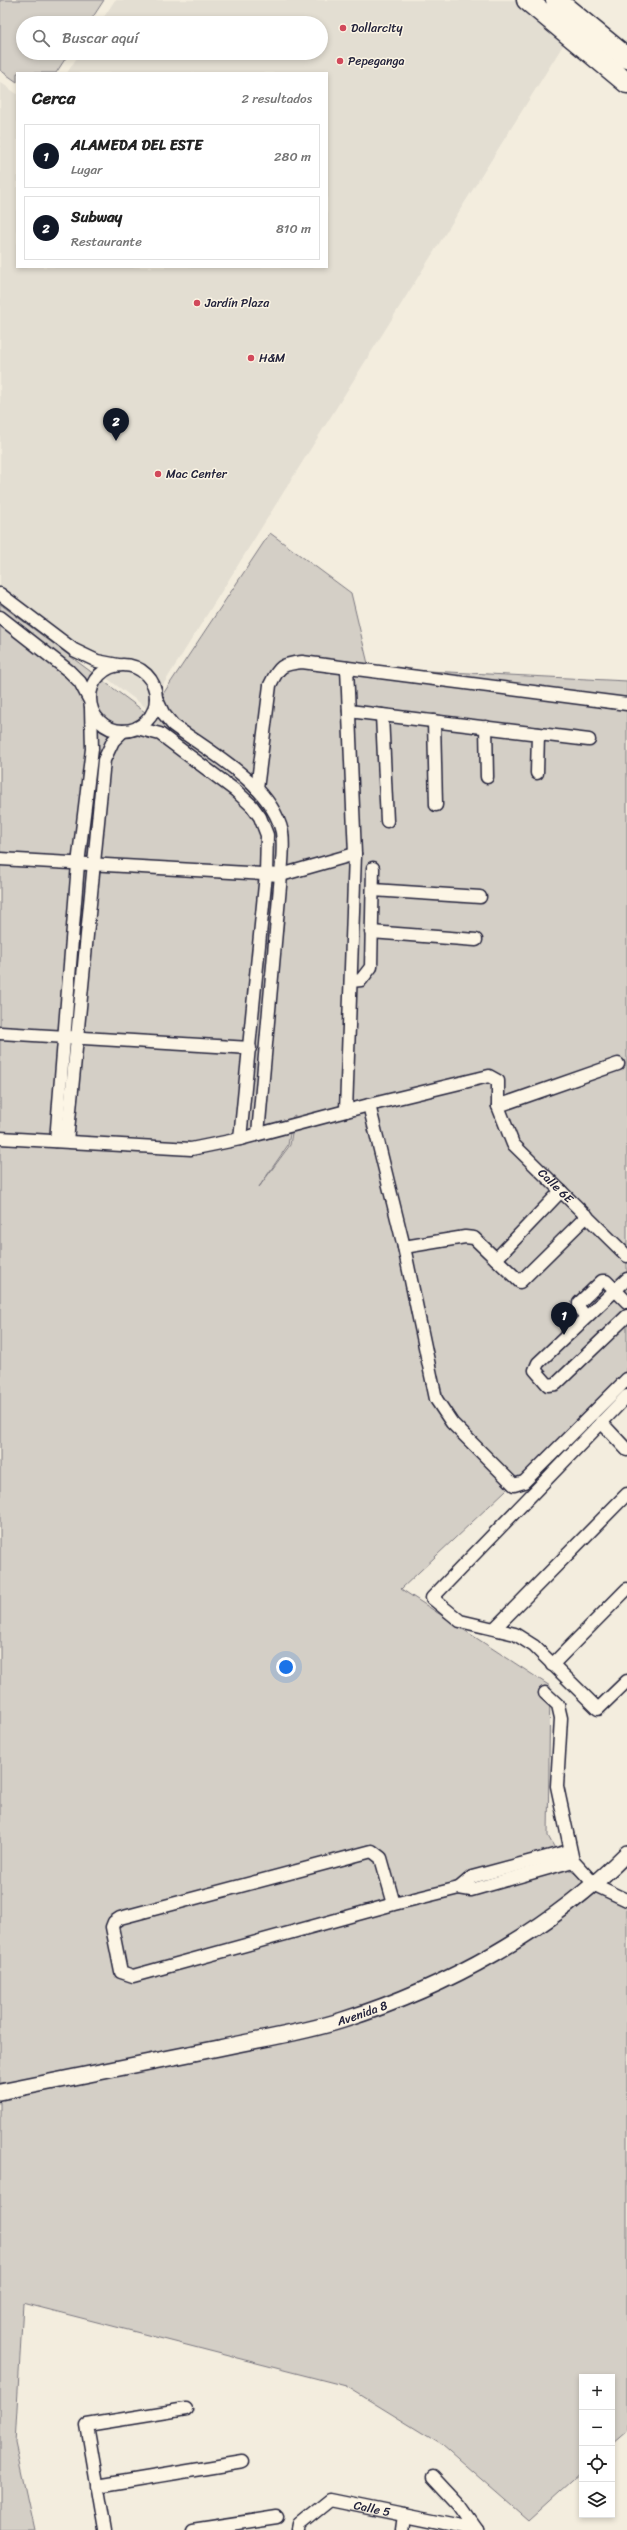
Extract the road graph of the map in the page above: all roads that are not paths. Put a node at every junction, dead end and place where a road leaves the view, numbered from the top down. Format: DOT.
graph roads {
  1 [pos="527,0"];
  2 [pos="556,0"];
  3 [pos="627,58"];
  4 [pos="627,83"];
  5 [pos="0,594"];
  6 [pos="0,617"];
  7 [pos="118,665"];
  8 [pos="347,668"];
  9 [pos="156,698"];
  10 [pos="90,703"];
  11 [pos="627,704"];
  12 [pos="349,711"];
  13 [pos="382,715"];
  14 [pos="434,721"];
  15 [pos="486,727"];
  16 [pos="137,728"];
  17 [pos="123,731"];
  18 [pos="538,734"];
  19 [pos="589,740"];
  20 [pos="261,758"];
  21 [pos="238,773"];
  22 [pos="537,773"];
  23 [pos="487,777"];
  24 [pos="257,789"];
  25 [pos="436,805"];
  26 [pos="386,821"];
  27 [pos="355,854"];
  28 [pos="0,859"];
  29 [pos="78,864"];
  30 [pos="94,865"];
  31 [pos="373,868"];
  32 [pos="266,874"];
  33 [pos="281,875"];
  34 [pos="373,890"];
  35 [pos="480,897"];
  36 [pos="371,932"];
  37 [pos="476,940"];
  38 [pos="351,981"];
  39 [pos="0,1033"];
  40 [pos="64,1037"];
  41 [pos="77,1038"];
  42 [pos="250,1048"];
  43 [pos="618,1064"];
  44 [pos="368,1105"];
  45 [pos="498,1106"];
  46 [pos="346,1111"];
  47 [pos="258,1134"];
  48 [pos="0,1138"];
  49 [pos="240,1139"];
  50 [pos="62,1141"];
  51 [pos="561,1191"];
  52 [pos="587,1216"];
  53 [pos="404,1247"];
  54 [pos="627,1256"];
  55 [pos="496,1259"];
  56 [pos="627,1279"];
  57 [pos="615,1289"];
  58 [pos="627,1302"];
  59 [pos="627,1316"];
  60 [pos="627,1378"];
  61 [pos="627,1396"];
  62 [pos="601,1422"];
  63 [pos="627,1450"];
  64 [pos="627,1494"];
  65 [pos="627,1589"];
  66 [pos="495,1628"];
  67 [pos="552,1665"];
  68 [pos="627,1681"];
  69 [pos="545,1693"];
  70 [pos="627,1854"];
  71 [pos="571,1856"];
  72 [pos="595,1885"];
  73 [pos="627,1900"];
  74 [pos="394,1904"];
  75 [pos="0,2092"];
  76 [pos="186,2409"];
  77 [pos="243,2462"];
  78 [pos="433,2477"];
  79 [pos="97,2486"];
  80 [pos="404,2515"];
  81 [pos="277,2517"];
  82 [pos="298,2528"];
  83 [pos="105,2530"];
  84 [pos="192,2530"];
  85 [pos="402,2530"];
  86 [pos="477,2530"];
  1 -- 4 [label="highway"];
  2 -- 3 [label="highway"];
  5 -- 7 [label="street"];
  6 -- 10 [label="street"];
  7 -- 9 [label="street"];
  7 -- 10 [label="street"];
  8 -- 11 [label="street"];
  8 -- 12 [label="street"];
  8 -- 20 [label="street"];
  9 -- 16 [label="street"];
  9 -- 21 [label="street"];
  10 -- 17 [label="street"];
  10 -- 29 [label="street"];
  12 -- 13 [label="street"];
  12 -- 27 [label="street"];
  13 -- 14 [label="street"];
  13 -- 26 [label="street"];
  14 -- 15 [label="street"];
  14 -- 25 [label="street"];
  15 -- 18 [label="street"];
  15 -- 23 [label="street"];
  16 -- 17 [label="street"];
  16 -- 32 [label="street"];
  17 -- 30 [label="street"];
  18 -- 19 [label="street"];
  18 -- 22 [label="street"];
  20 -- 21 [label="street"];
  20 -- 24 [label="street"];
  21 -- 24 [label="street"];
  24 -- 33 [label="street"];
  27 -- 33 [label="street"];
  27 -- 38 [label="street"];
  28 -- 29 [label="street"];
  29 -- 30 [label="street"];
  29 -- 40 [label="street"];
  30 -- 32 [label="street"];
  30 -- 41 [label="street"];
  31 -- 34 [label="street"];
  32 -- 33 [label="street"];
  32 -- 42 [label="street"];
  33 -- 47 [label="street"];
  34 -- 35 [label="street"];
  34 -- 36 [label="street"];
  36 -- 37 [label="street"];
  36 -- 38 [label="street"];
  38 -- 46 [label="street"];
  39 -- 40 [label="street"];
  40 -- 41 [label="street"];
  40 -- 50 [label="street"];
  41 -- 42 [label="street"];
  41 -- 50 [label="street"];
  42 -- 49 [label="street"];
  43 -- 45 [label="street"];
  44 -- 45 [label="street"];
  44 -- 46 [label="street"];
  44 -- 53 [label="street"];
  45 -- 51 [label="street, Calle 6E"];
  46 -- 47 [label="street"];
  47 -- 49 [label="street"];
  48 -- 50 [label="street"];
  49 -- 50 [label="street"];
  51 -- 52 [label="street, Calle 6E"];
  51 -- 55 [label="street"];
  52 -- 54 [label="street, Calle 6E"];
  52 -- 55 [label="street"];
  53 -- 55 [label="street"];
  53 -- 60 [label="street"];
  56 -- 57 [label="street"];
  57 -- 58 [label="street"];
  57 -- 59 [label="street"];
  61 -- 62 [label="street"];
  62 -- 63 [label="street"];
  62 -- 66 [label="street"];
  64 -- 66 [label="street"];
  65 -- 67 [label="street"];
  66 -- 67 [label="street"];
  67 -- 68 [label="street"];
  69 -- 71 [label="street"];
  70 -- 72 [label="street, Avenida 8"];
  71 -- 72 [label="street"];
  71 -- 74 [label="street"];
  72 -- 73 [label="street"];
  72 -- 75 [label="street, Avenida 8"];
  74 -- 74 [label="street"];
  76 -- 79 [label="street"];
  77 -- 79 [label="street"];
  78 -- 86 [label="street"];
  79 -- 83 [label="street"];
  80 -- 82 [label="street, Calle 5"];
  80 -- 85 [label="street"];
  80 -- 86 [label="street, Calle 5"];
  81 -- 84 [label="street"];
}
